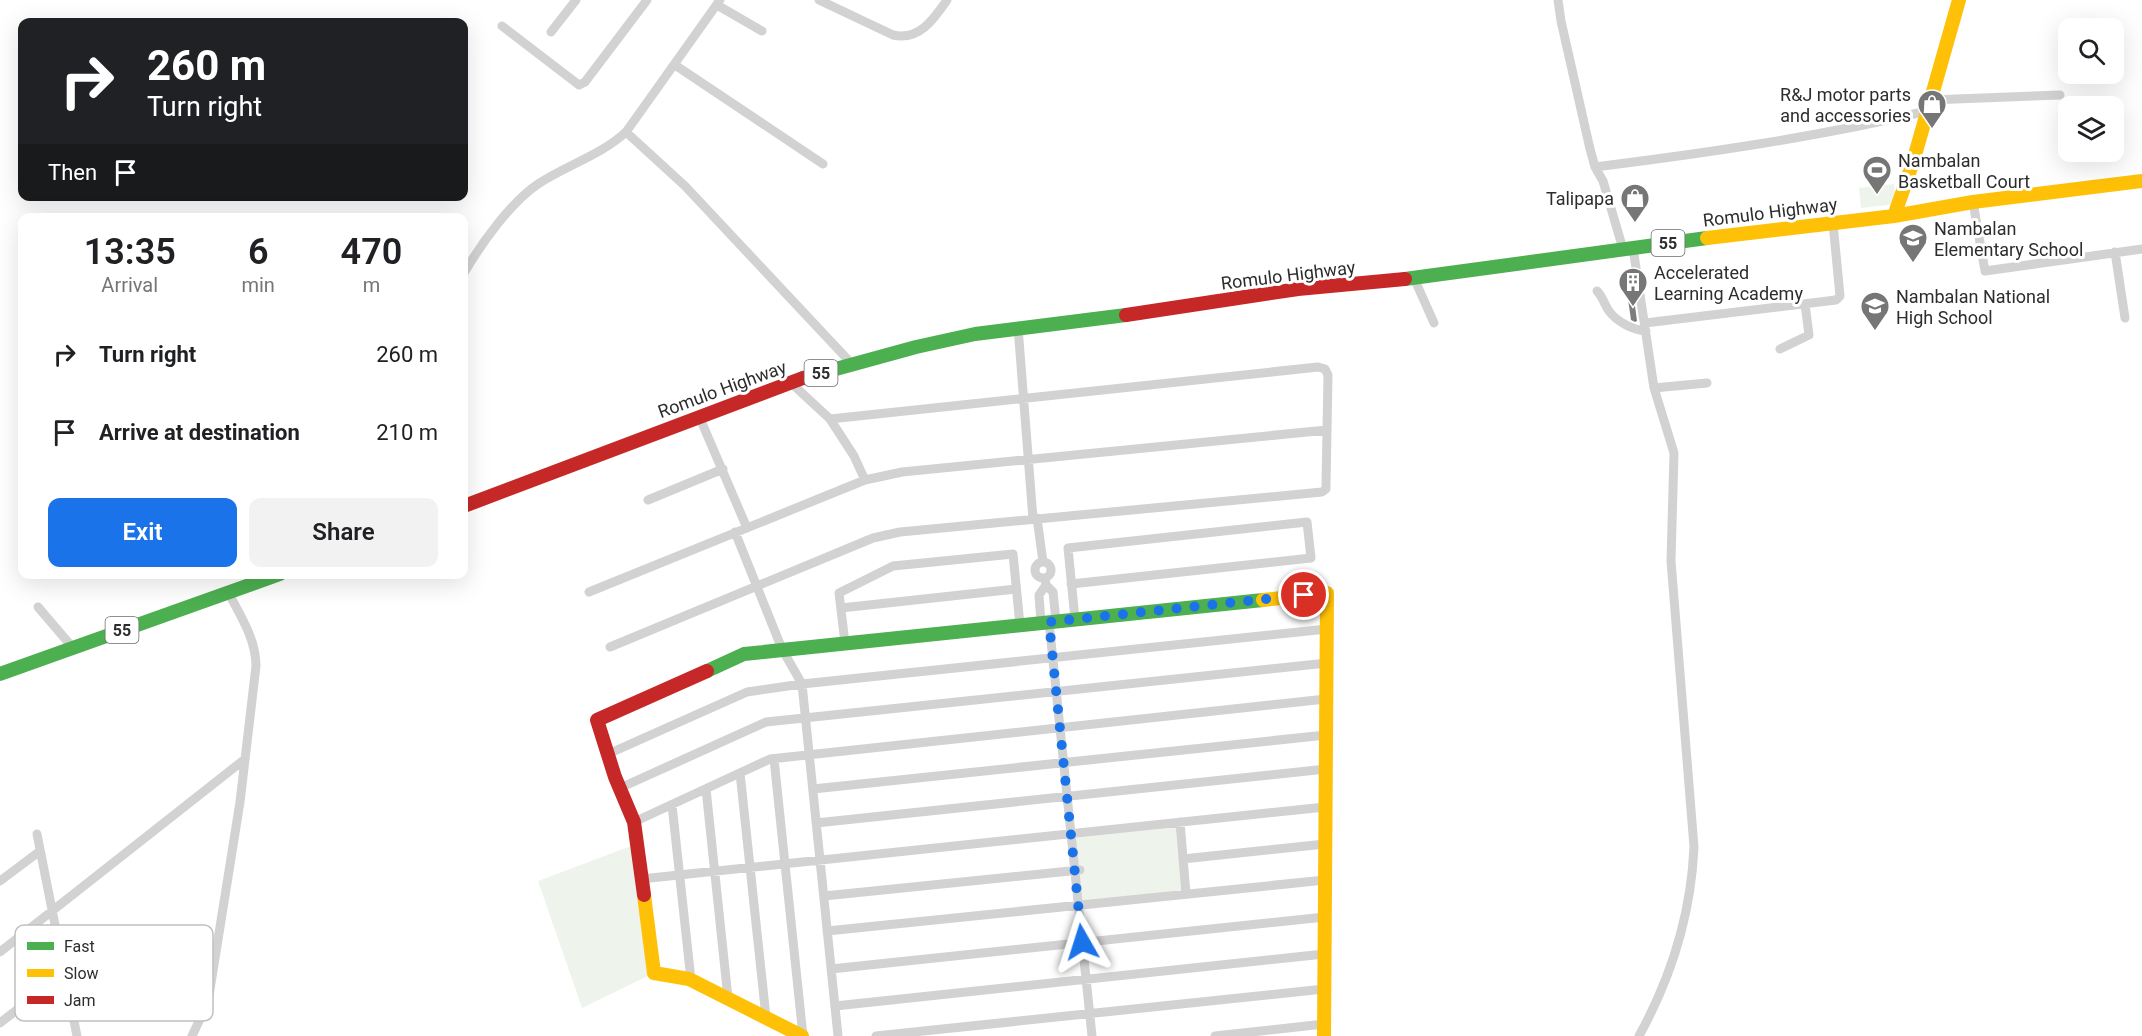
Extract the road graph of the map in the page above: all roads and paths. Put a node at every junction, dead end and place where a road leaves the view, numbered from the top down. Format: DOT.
graph roads {
  1 [pos="576,0"];
  2 [pos="647,0"];
  3 [pos="819,0"];
  4 [pos="947,0"];
  5 [pos="1558,0"];
  6 [pos="1959,0"];
  7 [pos="718,2"];
  8 [pos="502,26"];
  9 [pos="762,31"];
  10 [pos="550,32"];
  11 [pos="675,65"];
  12 [pos="2060,95"];
  13 [pos="1929,106"];
  14 [pos="626,132"];
  15 [pos="824,164"];
  16 [pos="1595,167"];
  17 [pos="2142,182"];
  18 [pos="1973,202"];
  19 [pos="1894,216"];
  20 [pos="1833,223"];
  21 [pos="1628,248"];
  22 [pos="2142,249"];
  23 [pos="2115,252"];
  24 [pos="468,268"];
  25 [pos="1414,278"];
  26 [pos="1597,291"];
  27 [pos="1805,304"];
  28 [pos="2125,318"];
  29 [pos="1434,323"];
  30 [pos="1018,327"];
  31 [pos="1646,327"];
  32 [pos="1780,349"];
  33 [pos="851,363"];
  34 [pos="790,382"];
  35 [pos="1707,383"];
  36 [pos="1654,388"];
  37 [pos="1023,398"];
  38 [pos="699,416"];
  39 [pos="830,419"];
  40 [pos="1327,430"];
  41 [pos="1029,459"];
  42 [pos="723,469"];
  43 [pos="865,480"];
  44 [pos="648,500"];
  45 [pos="468,504"];
  46 [pos="1035,519"];
  47 [pos="747,528"];
  48 [pos="735,532"];
  49 [pos="266,579"];
  50 [pos="1045,582"];
  51 [pos="1071,584"];
  52 [pos="758,587"];
  53 [pos="1016,589"];
  54 [pos="228,592"];
  55 [pos="589,592"];
  56 [pos="38,607"];
  57 [pos="841,608"];
  58 [pos="1075,619"];
  59 [pos="1049,622"];
  60 [pos="1020,625"];
  61 [pos="1327,629"];
  62 [pos="845,643"];
  63 [pos="610,647"];
  64 [pos="73,648"];
  65 [pos="782,649"];
  66 [pos="1052,658"];
  67 [pos="1327,663"];
  68 [pos="0,674"];
  69 [pos="801,684"];
  70 [pos="1056,691"];
  71 [pos="1326,699"];
  72 [pos="805,717"];
  73 [pos="1060,727"];
  74 [pos="1326,735"];
  75 [pos="608,754"];
  76 [pos="809,754"];
  77 [pos="245,759"];
  78 [pos="774,759"];
  79 [pos="1064,763"];
  80 [pos="1326,769"];
  81 [pos="740,773"];
  82 [pos="620,788"];
  83 [pos="706,789"];
  84 [pos="813,789"];
  85 [pos="1067,796"];
  86 [pos="672,805"];
  87 [pos="1325,807"];
  88 [pos="634,822"];
  89 [pos="1180,822"];
  90 [pos="816,823"];
  91 [pos="37,834"];
  92 [pos="1071,834"];
  93 [pos="1325,844"];
  94 [pos="40,851"];
  95 [pos="1183,859"];
  96 [pos="820,860"];
  97 [pos="785,864"];
  98 [pos="750,868"];
  99 [pos="1078,870"];
  100 [pos="714,871"];
  101 [pos="680,875"];
  102 [pos="641,879"];
  103 [pos="1325,880"];
  104 [pos="0,881"];
  105 [pos="1186,894"];
  106 [pos="824,896"];
  107 [pos="1078,905"];
  108 [pos="51,913"];
  109 [pos="1324,917"];
  110 [pos="35,925"];
  111 [pos="54,925"];
  112 [pos="827,931"];
  113 [pos="15,941"];
  114 [pos="1082,942"];
  115 [pos="0,952"];
  116 [pos="1324,954"];
  117 [pos="213,969"];
  118 [pos="831,969"];
  119 [pos="1086,979"];
  120 [pos="692,980"];
  121 [pos="1324,989"];
  122 [pos="728,998"];
  123 [pos="835,1006"];
  124 [pos="15,1011"];
  125 [pos="1090,1014"];
  126 [pos="766,1017"];
  127 [pos="73,1021"];
  128 [pos="199,1021"];
  129 [pos="0,1023"];
  130 [pos="1324,1030"];
  131 [pos="76,1036"];
  132 [pos="192,1036"];
  133 [pos="802,1036"];
  134 [pos="838,1036"];
  135 [pos="876,1036"];
  136 [pos="1092,1036"];
  137 [pos="1215,1036"];
  138 [pos="1639,1036"];
  1 -- 10 [label="street"];
  2 -- 8 [label="street"];
  3 -- 4 [label="street"];
  5 -- 16 [label="street"];
  6 -- 13 [label="main road"];
  7 -- 9 [label="street"];
  7 -- 11 [label="street"];
  11 -- 14 [label="street"];
  11 -- 15 [label="street"];
  12 -- 13 [label="street"];
  13 -- 16 [label="street"];
  13 -- 19 [label="main road"];
  14 -- 24 [label="street"];
  14 -- 33 [label="street"];
  16 -- 21 [label="street"];
  17 -- 18 [label="main road, Romulo Highway / 55"];
  18 -- 19 [label="main road, Romulo Highway / 55"];
  18 -- 23 [label="street"];
  19 -- 20 [label="main road, Romulo Highway / 55"];
  20 -- 21 [label="main road, Romulo Highway / 55"];
  20 -- 27 [label="street"];
  21 -- 25 [label="main road, Romulo Highway / 55"];
  21 -- 31 [label="street"];
  22 -- 23 [label="street"];
  23 -- 28 [label="street"];
  25 -- 29 [label="street"];
  25 -- 30 [label="main road, Romulo Highway / 55"];
  26 -- 31 [label="street"];
  27 -- 31 [label="street"];
  27 -- 32 [label="street"];
  30 -- 33 [label="main road, Romulo Highway / 55"];
  30 -- 37 [label="street"];
  31 -- 36 [label="street"];
  33 -- 34 [label="main road, Romulo Highway / 55"];
  34 -- 38 [label="main road, Romulo Highway / 55"];
  34 -- 39 [label="street"];
  35 -- 36 [label="street"];
  36 -- 138 [label="street"];
  37 -- 39 [label="street"];
  37 -- 40 [label="street"];
  37 -- 41 [label="street"];
  38 -- 42 [label="street"];
  38 -- 45 [label="main road, Romulo Highway / 55"];
  39 -- 43 [label="street"];
  40 -- 41 [label="street"];
  40 -- 46 [label="street"];
  41 -- 43 [label="street"];
  41 -- 46 [label="street"];
  42 -- 44 [label="street"];
  42 -- 47 [label="street"];
  43 -- 47 [label="street"];
  46 -- 50 [label="street"];
  46 -- 52 [label="street"];
  47 -- 48 [label="street"];
  48 -- 52 [label="street"];
  48 -- 55 [label="street"];
  49 -- 54 [label="main road, 55"];
  50 -- 59 [label="street"];
  50 -- 59 [label="street"];
  51 -- 51 [label="street"];
  51 -- 58 [label="street"];
  52 -- 63 [label="street"];
  52 -- 65 [label="street"];
  53 -- 57 [label="street"];
  53 -- 57 [label="street"];
  53 -- 60 [label="street"];
  54 -- 64 [label="main road, 55"];
  54 -- 77 [label="street"];
  56 -- 64 [label="street"];
  57 -- 62 [label="street"];
  58 -- 59 [label="main road"];
  58 -- 61 [label="main road"];
  59 -- 60 [label="main road"];
  59 -- 66 [label="street"];
  60 -- 62 [label="main road"];
  61 -- 66 [label="street"];
  61 -- 67 [label="main road"];
  62 -- 65 [label="main road"];
  64 -- 68 [label="main road, 55"];
  65 -- 69 [label="street"];
  65 -- 75 [label="main road"];
  66 -- 69 [label="street"];
  66 -- 70 [label="street"];
  67 -- 70 [label="street"];
  67 -- 71 [label="main road"];
  69 -- 72 [label="street"];
  69 -- 75 [label="street"];
  70 -- 72 [label="street"];
  70 -- 73 [label="street"];
  71 -- 73 [label="street"];
  71 -- 74 [label="main road"];
  72 -- 76 [label="street"];
  72 -- 82 [label="street"];
  73 -- 76 [label="street"];
  73 -- 79 [label="street"];
  74 -- 79 [label="street"];
  74 -- 80 [label="main road"];
  75 -- 82 [label="main road"];
  76 -- 78 [label="street"];
  76 -- 84 [label="street"];
  77 -- 108 [label="street"];
  77 -- 117 [label="street"];
  78 -- 81 [label="street"];
  78 -- 97 [label="street"];
  79 -- 84 [label="street"];
  79 -- 85 [label="street"];
  80 -- 85 [label="street"];
  80 -- 87 [label="main road"];
  81 -- 83 [label="street"];
  81 -- 98 [label="street"];
  82 -- 88 [label="main road"];
  83 -- 86 [label="street"];
  83 -- 100 [label="street"];
  84 -- 90 [label="street"];
  85 -- 90 [label="street"];
  85 -- 92 [label="street"];
  86 -- 88 [label="street"];
  86 -- 101 [label="street"];
  87 -- 89 [label="street"];
  87 -- 93 [label="main road"];
  88 -- 102 [label="main road"];
  89 -- 92 [label="street"];
  89 -- 95 [label="street"];
  90 -- 96 [label="street"];
  91 -- 94 [label="street"];
  92 -- 96 [label="street"];
  92 -- 99 [label="street"];
  93 -- 95 [label="street"];
  93 -- 103 [label="main road"];
  94 -- 104 [label="street"];
  94 -- 108 [label="street"];
  95 -- 105 [label="street"];
  96 -- 97 [label="street"];
  96 -- 106 [label="street"];
  97 -- 98 [label="street"];
  97 -- 133 [label="street"];
  98 -- 100 [label="street"];
  98 -- 126 [label="street"];
  99 -- 106 [label="street"];
  99 -- 107 [label="street"];
  100 -- 101 [label="street"];
  100 -- 122 [label="street"];
  101 -- 102 [label="street"];
  101 -- 120 [label="street"];
  102 -- 120 [label="main road"];
  103 -- 105 [label="street"];
  103 -- 109 [label="main road"];
  105 -- 107 [label="street"];
  106 -- 112 [label="street"];
  107 -- 112 [label="street"];
  107 -- 114 [label="street"];
  108 -- 110 [label="street"];
  108 -- 111 [label="street"];
  109 -- 114 [label="street"];
  109 -- 116 [label="main road"];
  112 -- 118 [label="street"];
  113 -- 115 [label="street"];
  114 -- 118 [label="street"];
  114 -- 119 [label="street"];
  116 -- 119 [label="street"];
  116 -- 121 [label="main road"];
  118 -- 123 [label="street"];
  119 -- 123 [label="street"];
  119 -- 125 [label="street"];
  120 -- 122 [label="main road"];
  121 -- 125 [label="street"];
  121 -- 130 [label="main road"];
  122 -- 126 [label="main road"];
  123 -- 134 [label="street"];
  124 -- 129 [label="street"];
  125 -- 135 [label="street"];
  125 -- 136 [label="street"];
  126 -- 133 [label="main road"];
  127 -- 131 [label="street"];
  128 -- 132 [label="street"];
  130 -- 137 [label="street"];
}
